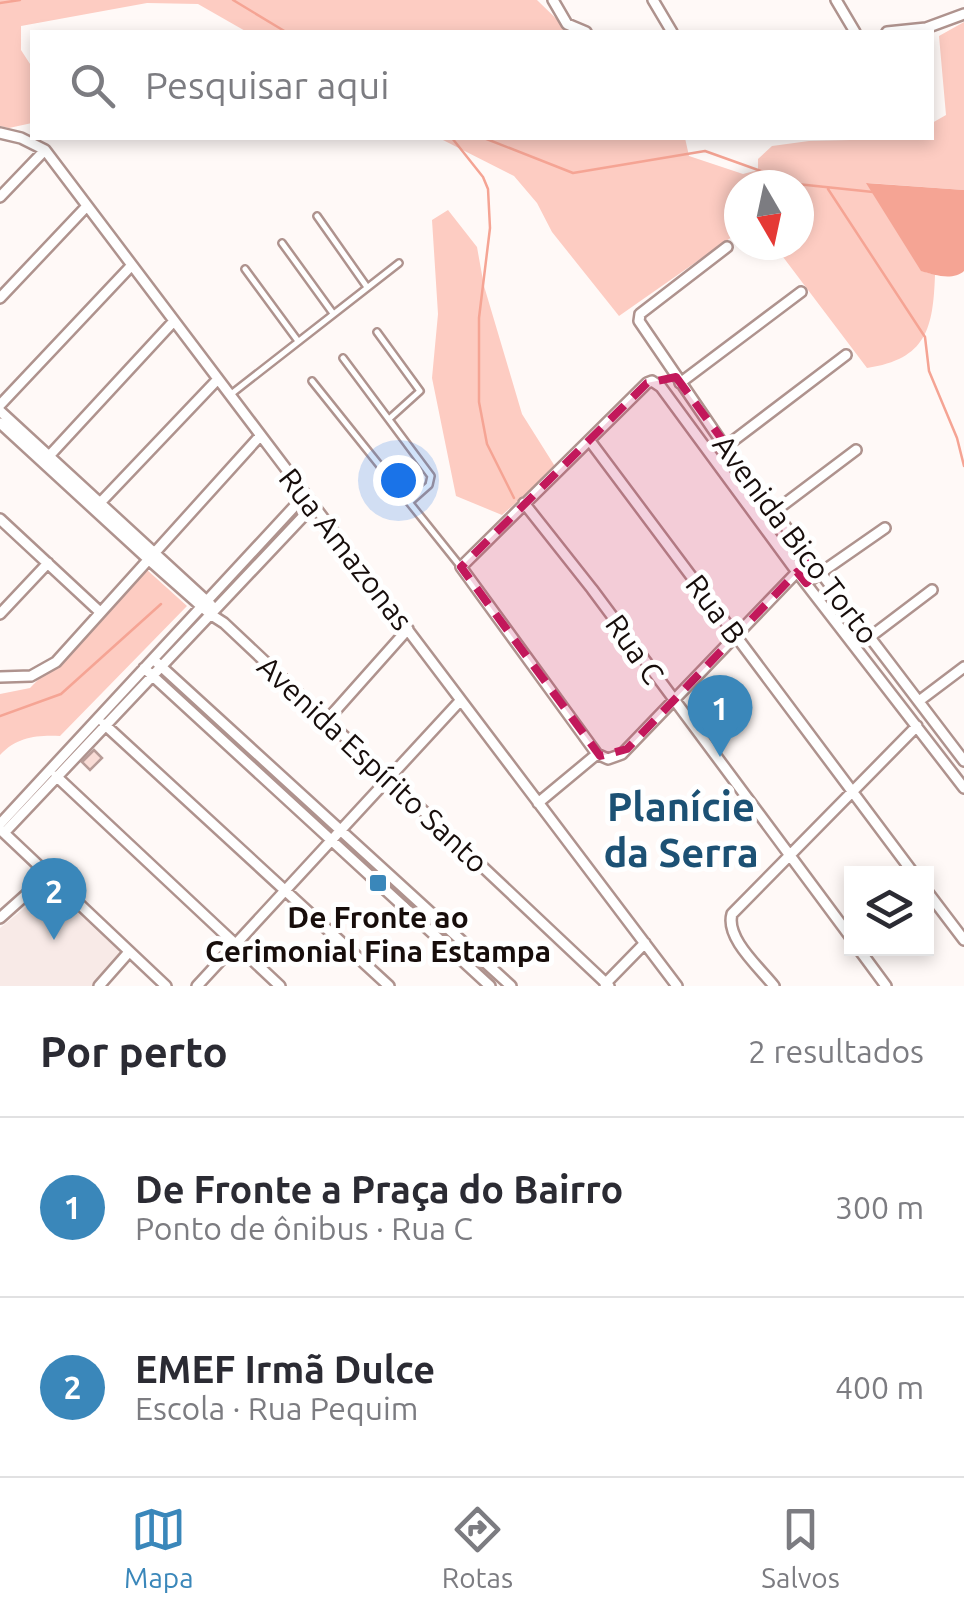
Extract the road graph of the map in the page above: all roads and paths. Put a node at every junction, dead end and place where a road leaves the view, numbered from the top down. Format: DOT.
graph roads {
  1 [pos="552,0"];
  2 [pos="652,0"];
  3 [pos="836,0"];
  4 [pos="964,14"];
  5 [pos="581,30"];
  6 [pos="671,30"];
  7 [pos="854,30"];
  8 [pos="906,30"];
  9 [pos="0,133"];
  10 [pos="45,150"];
  11 [pos="0,197"];
  12 [pos="87,206"];
  13 [pos="317,216"];
  14 [pos="282,244"];
  15 [pos="724,250"];
  16 [pos="399,263"];
  17 [pos="132,265"];
  18 [pos="245,269"];
  19 [pos="367,287"];
  20 [pos="801,292"];
  21 [pos="0,298"];
  22 [pos="332,312"];
  23 [pos="173,322"];
  24 [pos="378,332"];
  25 [pos="298,341"];
  26 [pos="846,355"];
  27 [pos="343,358"];
  28 [pos="218,379"];
  29 [pos="678,380"];
  30 [pos="312,381"];
  31 [pos="661,387"];
  32 [pos="230,395"];
  33 [pos="0,408"];
  34 [pos="388,419"];
  35 [pos="0,423"];
  36 [pos="260,436"];
  37 [pos="590,441"];
  38 [pos="725,447"];
  39 [pos="856,450"];
  40 [pos="50,455"];
  41 [pos="305,495"];
  42 [pos="410,501"];
  43 [pos="524,503"];
  44 [pos="98,505"];
  45 [pos="313,506"];
  46 [pos="776,511"];
  47 [pos="0,519"];
  48 [pos="884,528"];
  49 [pos="152,555"];
  50 [pos="48,563"];
  51 [pos="461,567"];
  52 [pos="797,572"];
  53 [pos="820,572"];
  54 [pos="806,582"];
  55 [pos="932,590"];
  56 [pos="204,604"];
  57 [pos="100,612"];
  58 [pos="212,612"];
  59 [pos="0,614"];
  60 [pos="408,629"];
  61 [pos="736,636"];
  62 [pos="870,637"];
  63 [pos="153,659"];
  64 [pos="964,667"];
  65 [pos="144,668"];
  66 [pos="163,668"];
  67 [pos="0,678"];
  68 [pos="154,678"];
  69 [pos="460,700"];
  70 [pos="672,701"];
  71 [pos="919,701"];
  72 [pos="97,718"];
  73 [pos="327,720"];
  74 [pos="917,726"];
  75 [pos="108,727"];
  76 [pos="597,754"];
  77 [pos="964,761"];
  78 [pos="54,774"];
  79 [pos="386,778"];
  80 [pos="964,788"];
  81 [pos="852,792"];
  82 [pos="538,802"];
  83 [pos="340,828"];
  84 [pos="1,829"];
  85 [pos="332,838"];
  86 [pos="790,856"];
  87 [pos="908,866"];
  88 [pos="48,876"];
  89 [pos="286,890"];
  90 [pos="934,901"];
  91 [pos="0,918"];
  92 [pos="844,929"];
  93 [pos="964,940"];
  94 [pos="645,943"];
  95 [pos="235,945"];
  96 [pos="130,952"];
  97 [pos="864,956"];
  98 [pos="606,985"];
  99 [pos="99,986"];
  100 [pos="166,986"];
  101 [pos="197,986"];
  102 [pos="280,986"];
  103 [pos="390,986"];
  104 [pos="490,986"];
  105 [pos="511,986"];
  106 [pos="678,986"];
  107 [pos="774,986"];
  108 [pos="886,986"];
  1 -- 5 [label="street"];
  2 -- 6 [label="street"];
  3 -- 7 [label="street"];
  4 -- 8 [label="street"];
  9 -- 10 [label="street"];
  10 -- 11 [label="street"];
  10 -- 12 [label="street, Rua Amazonas"];
  12 -- 17 [label="street, Rua Amazonas"];
  12 -- 21 [label="street"];
  13 -- 19 [label="lane"];
  14 -- 22 [label="lane"];
  15 -- 29 [label="street, Avenida Bico Torto"];
  16 -- 19 [label="lane"];
  17 -- 23 [label="street, Rua Amazonas"];
  17 -- 33 [label="street"];
  18 -- 25 [label="lane"];
  19 -- 22 [label="lane"];
  20 -- 29 [label="street"];
  22 -- 25 [label="lane"];
  23 -- 28 [label="street, Rua Amazonas"];
  23 -- 40 [label="street"];
  24 -- 34 [label="lane"];
  25 -- 32 [label="lane"];
  26 -- 38 [label="street"];
  27 -- 34 [label="lane"];
  28 -- 32 [label="street, Rua Amazonas"];
  28 -- 44 [label="street"];
  29 -- 31 [label="street"];
  29 -- 38 [label="street, Avenida Bico Torto"];
  30 -- 42 [label="lane"];
  31 -- 37 [label="street"];
  31 -- 52 [label="street"];
  32 -- 36 [label="street, Rua Amazonas"];
  33 -- 40 [label="street, Avenida Espírito Santo"];
  34 -- 42 [label="lane"];
  35 -- 44 [label="street, Avenida Espírito Santo"];
  36 -- 41 [label="street, Rua Amazonas"];
  36 -- 49 [label="street"];
  37 -- 43 [label="street"];
  37 -- 61 [label="street, Rua B"];
  38 -- 46 [label="street, Avenida Bico Torto"];
  39 -- 46 [label="street"];
  40 -- 44 [label="street, Avenida Espírito Santo"];
  41 -- 45 [label="street, Rua Amazonas"];
  41 -- 56 [label="street"];
  42 -- 51 [label="lane"];
  43 -- 51 [label="street"];
  43 -- 70 [label="street, Rua C"];
  44 -- 49 [label="street, Avenida Espírito Santo"];
  45 -- 58 [label="street"];
  45 -- 60 [label="street, Rua Amazonas"];
  46 -- 53 [label="street, Avenida Bico Torto"];
  47 -- 50 [label="street"];
  48 -- 53 [label="street"];
  49 -- 56 [label="street, Avenida Espírito Santo"];
  49 -- 57 [label="street"];
  50 -- 57 [label="street"];
  50 -- 59 [label="street"];
  51 -- 76 [label="street"];
  52 -- 54 [label="street"];
  52 -- 61 [label="street"];
  53 -- 54 [label="street"];
  53 -- 62 [label="street, Avenida Bico Torto"];
  54 -- 74 [label="street"];
  55 -- 62 [label="street"];
  56 -- 58 [label="street, Avenida Espírito Santo"];
  56 -- 63 [label="street"];
  57 -- 67 [label="street"];
  58 -- 66 [label="street"];
  58 -- 73 [label="street, Avenida Espírito Santo"];
  60 -- 69 [label="street, Rua Amazonas"];
  60 -- 73 [label="street"];
  61 -- 70 [label="street"];
  61 -- 81 [label="street, Rua B"];
  62 -- 71 [label="street, Avenida Bico Torto"];
  63 -- 65 [label="street"];
  63 -- 66 [label="street"];
  64 -- 71 [label="street"];
  65 -- 68 [label="street"];
  65 -- 72 [label="street"];
  66 -- 68 [label="street"];
  66 -- 83 [label="street"];
  68 -- 75 [label="street"];
  68 -- 85 [label="street"];
  69 -- 79 [label="street"];
  69 -- 82 [label="street, Rua Amazonas"];
  70 -- 76 [label="street"];
  70 -- 86 [label="street, Rua C"];
  71 -- 77 [label="street, Avenida Bico Torto"];
  72 -- 75 [label="street"];
  72 -- 78 [label="street"];
  73 -- 79 [label="street, Avenida Espírito Santo"];
  74 -- 80 [label="street"];
  74 -- 81 [label="street"];
  75 -- 78 [label="street"];
  75 -- 89 [label="street"];
  76 -- 82 [label="street"];
  78 -- 84 [label="street"];
  78 -- 95 [label="street"];
  79 -- 83 [label="street"];
  79 -- 98 [label="street, Avenida Espírito Santo"];
  81 -- 86 [label="street"];
  81 -- 87 [label="street, Rua B"];
  82 -- 94 [label="street, Rua Amazonas"];
  83 -- 85 [label="street"];
  83 -- 105 [label="street"];
  84 -- 88 [label="street"];
  85 -- 89 [label="street"];
  85 -- 104 [label="street"];
  86 -- 92 [label="street, Rua C"];
  86 -- 107 [label="street"];
  88 -- 91 [label="street"];
  88 -- 96 [label="street"];
  89 -- 95 [label="street"];
  89 -- 103 [label="street"];
  90 -- 93 [label="street"];
  94 -- 98 [label="street"];
  94 -- 106 [label="street, Rua Amazonas"];
  95 -- 101 [label="street"];
  95 -- 102 [label="street"];
  96 -- 99 [label="street"];
  96 -- 100 [label="street"];
  97 -- 108 [label="street"];
}
